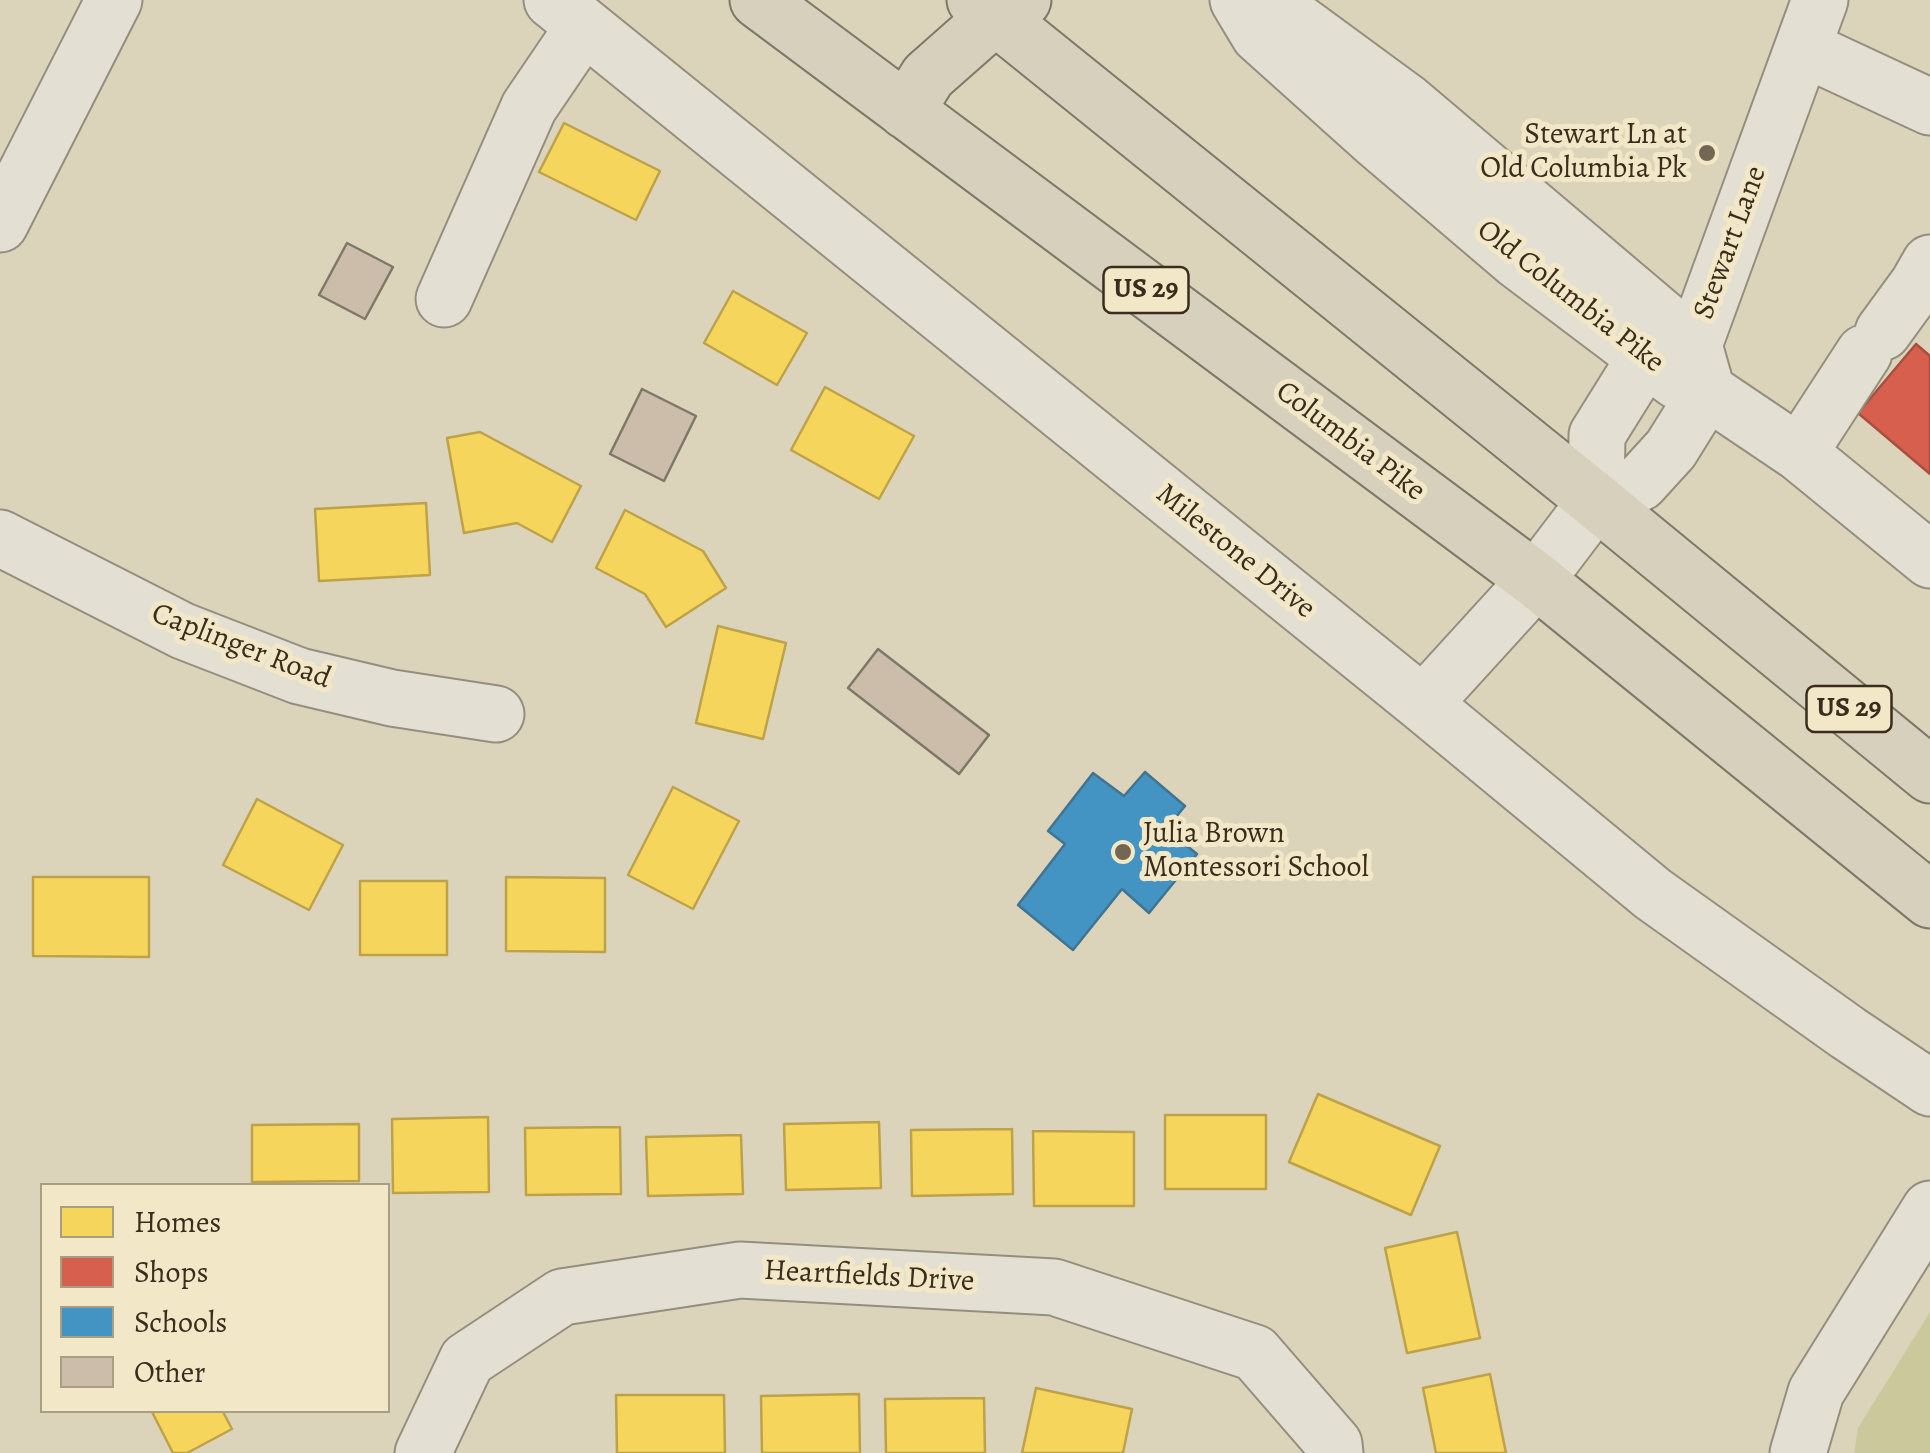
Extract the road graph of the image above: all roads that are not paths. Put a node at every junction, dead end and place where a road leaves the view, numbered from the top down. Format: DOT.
graph roads {
  1 [pos="114,0"];
  2 [pos="758,0"];
  3 [pos="1238,0"];
  4 [pos="1268,0"];
  5 [pos="998,5"];
  6 [pos="568,13"];
  7 [pos="1811,24"];
  8 [pos="1930,108"];
  9 [pos="906,112"];
  10 [pos="0,224"];
  11 [pos="1930,263"];
  12 [pos="444,299"];
  13 [pos="1682,364"];
  14 [pos="1799,454"];
  15 [pos="1596,501"];
  16 [pos="0,538"];
  17 [pos="1930,560"];
  18 [pos="1536,580"];
  19 [pos="1424,704"];
  20 [pos="496,714"];
  21 [pos="1930,776"];
  22 [pos="1930,900"];
  23 [pos="1930,1088"];
  24 [pos="1930,1209"];
  25 [pos="423,1453"];
  26 [pos="1336,1453"];
  27 [pos="1798,1453"];
  1 -- 10 [label="street"];
  2 -- 9 [label="highway, Columbia Pike / US 29"];
  3 -- 13 [label="street, Old Columbia Pike"];
  4 -- 13 [label="street, Old Columbia Pike"];
  5 -- 9 [label="highway"];
  5 -- 15 [label="highway, US 29"];
  6 -- 12 [label="street"];
  6 -- 19 [label="street, Milestone Drive"];
  7 -- 8 [label="street"];
  7 -- 13 [label="street, Stewart Lane"];
  9 -- 18 [label="highway, Columbia Pike / US 29"];
  11 -- 14 [label="street"];
  13 -- 14 [label="street, Old Columbia Pike"];
  13 -- 15 [label="street, Stewart Lane"];
  14 -- 17 [label="street, Old Columbia Pike"];
  15 -- 18 [label="street, Stewart Lane"];
  15 -- 21 [label="highway, US 29"];
  16 -- 20 [label="street, Caplinger Road"];
  18 -- 19 [label="street, Stewart Lane"];
  18 -- 22 [label="highway, Columbia Pike / US 29"];
  19 -- 23 [label="street, Milestone Drive"];
  24 -- 27 [label="street"];
  25 -- 26 [label="street, Heartfields Drive"];
}
